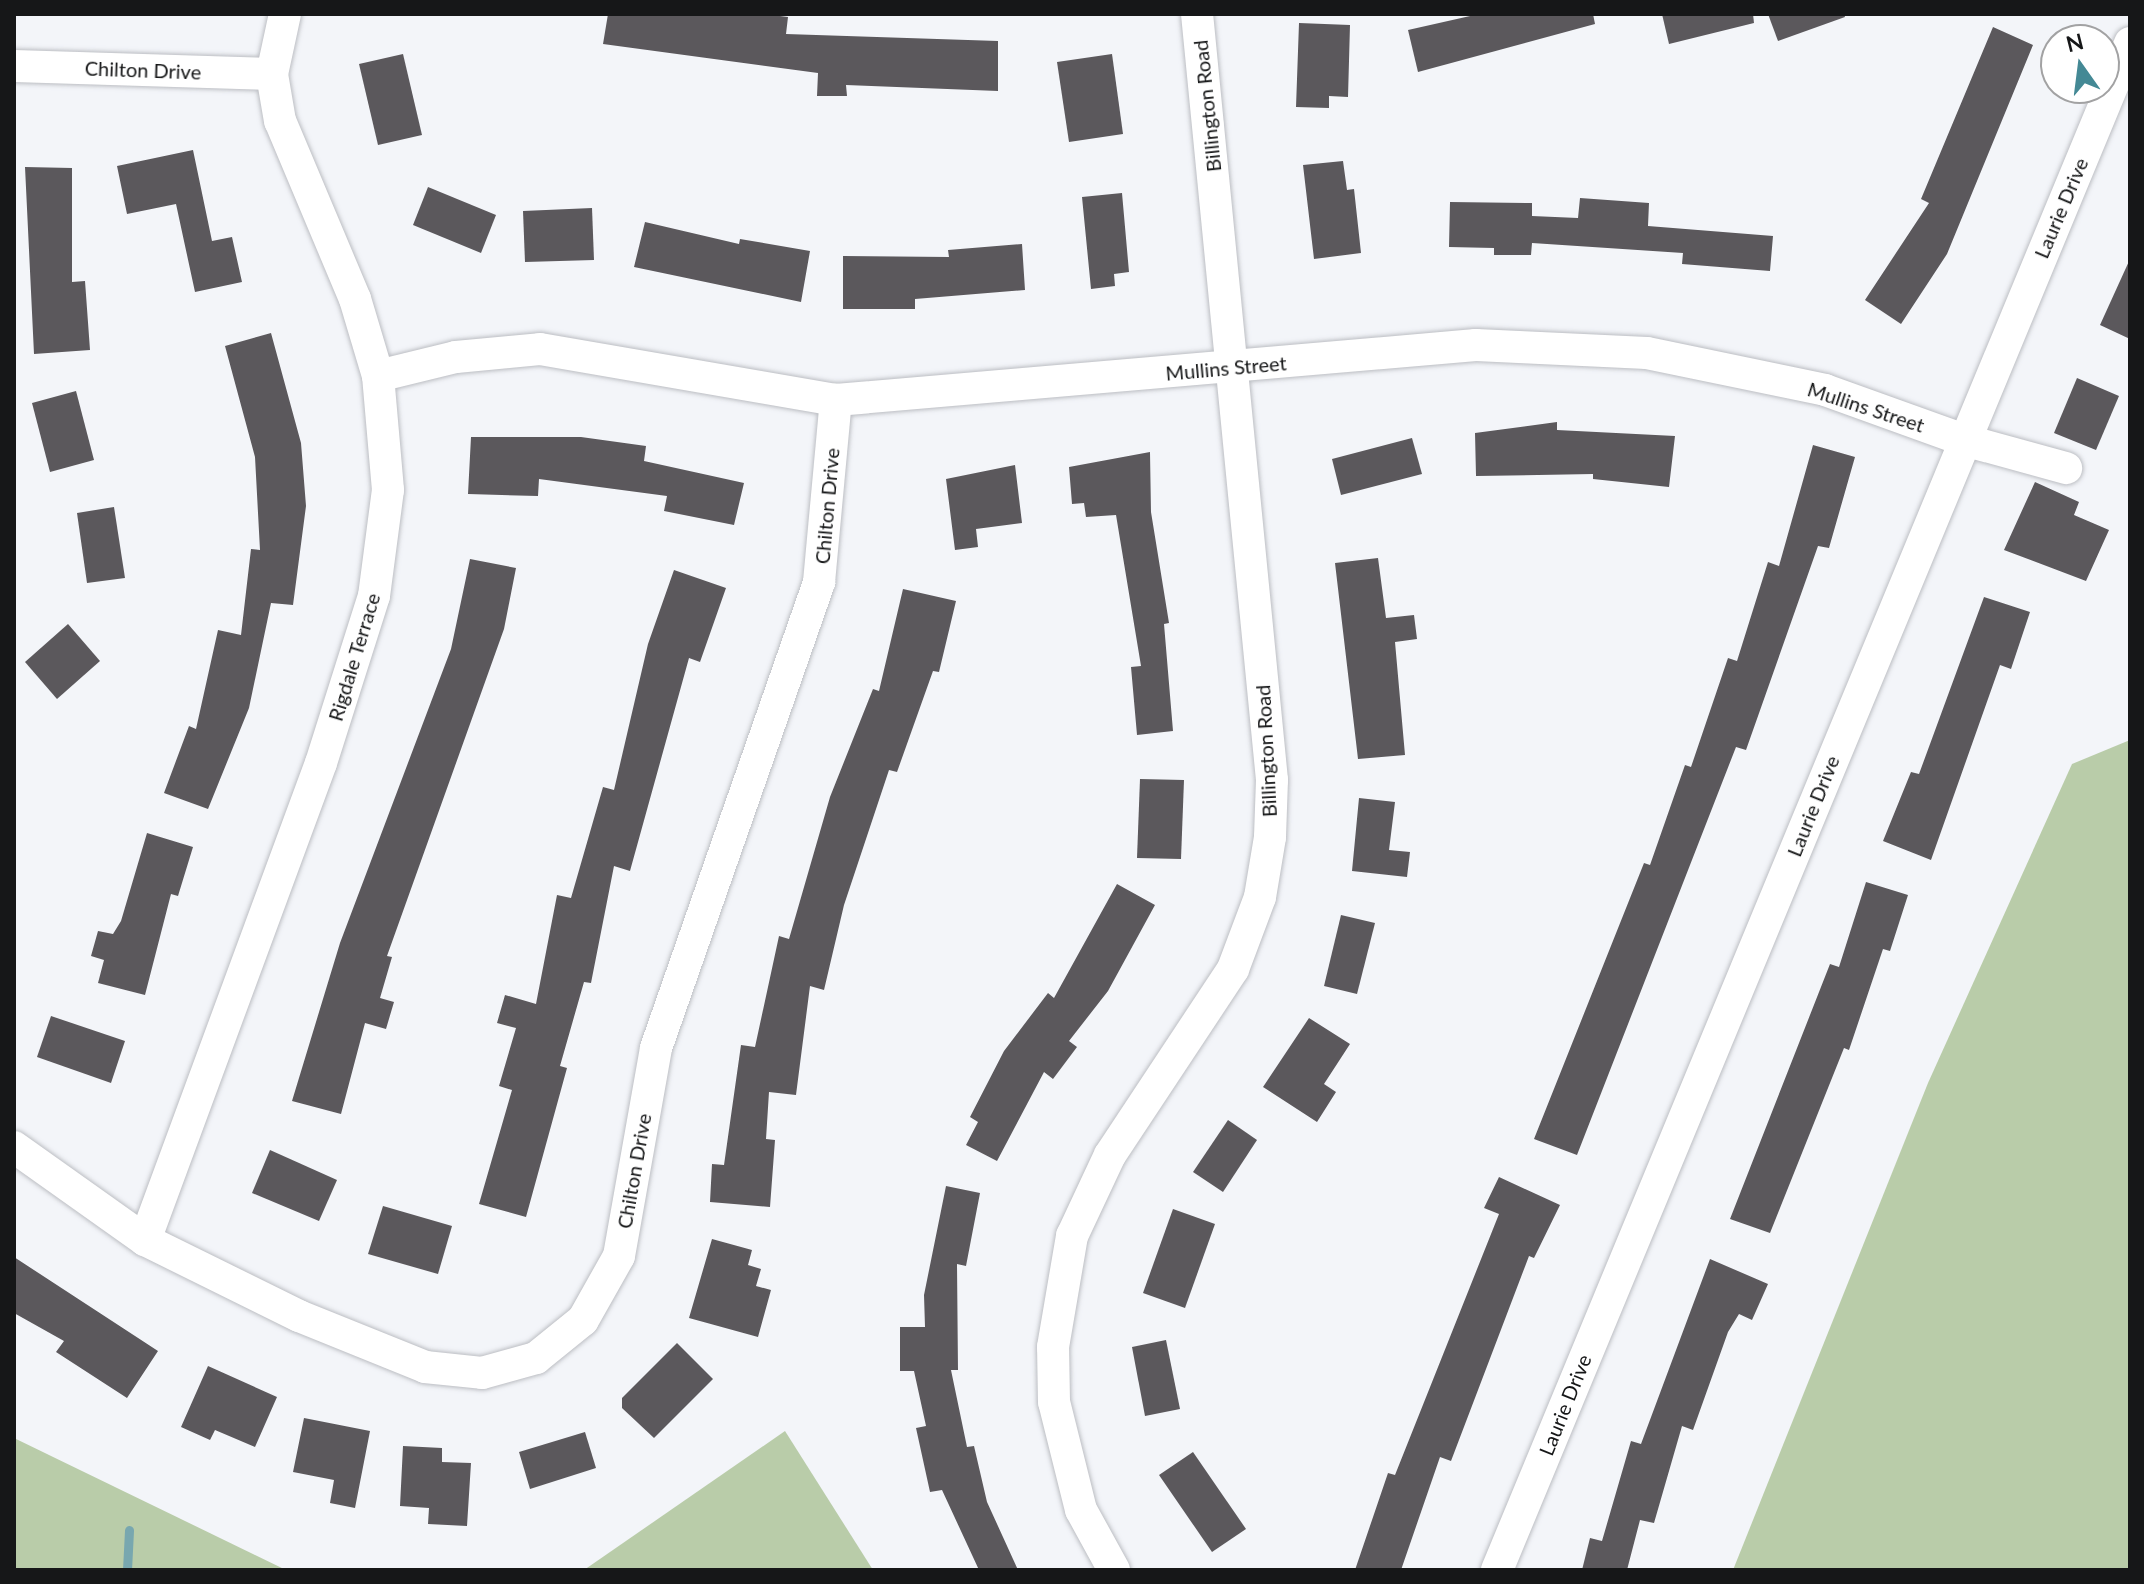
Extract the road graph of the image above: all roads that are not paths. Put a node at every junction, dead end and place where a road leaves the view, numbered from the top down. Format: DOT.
graph roads {
  1 [pos="285,14"];
  2 [pos="1197,14"];
  3 [pos="2130,43"];
  4 [pos="14,66"];
  5 [pos="272,74"];
  6 [pos="1233,368"];
  7 [pos="378,376"];
  8 [pos="836,400"];
  9 [pos="1964,440"];
  10 [pos="2066,468"];
  11 [pos="14,1147"];
  12 [pos="145,1240"];
  13 [pos="1114,1570"];
  14 [pos="1497,1570"];
  1 -- 5 [label="street, Rigdale Terrace"];
  2 -- 6 [label="street, Billington Road"];
  3 -- 9 [label="street, Laurie Drive"];
  4 -- 5 [label="street, Chilton Drive"];
  5 -- 7 [label="street, Rigdale Terrace"];
  6 -- 8 [label="street, Mullins Street"];
  6 -- 9 [label="street, Mullins Street"];
  6 -- 13 [label="street, Billington Road"];
  7 -- 8 [label="street, Mullins Street"];
  7 -- 12 [label="street, Rigdale Terrace"];
  8 -- 12 [label="street, Chilton Drive"];
  9 -- 10 [label="street, Mullins Street"];
  9 -- 14 [label="street, Laurie Drive"];
  11 -- 12 [label="street, Chilton Drive"];
}
